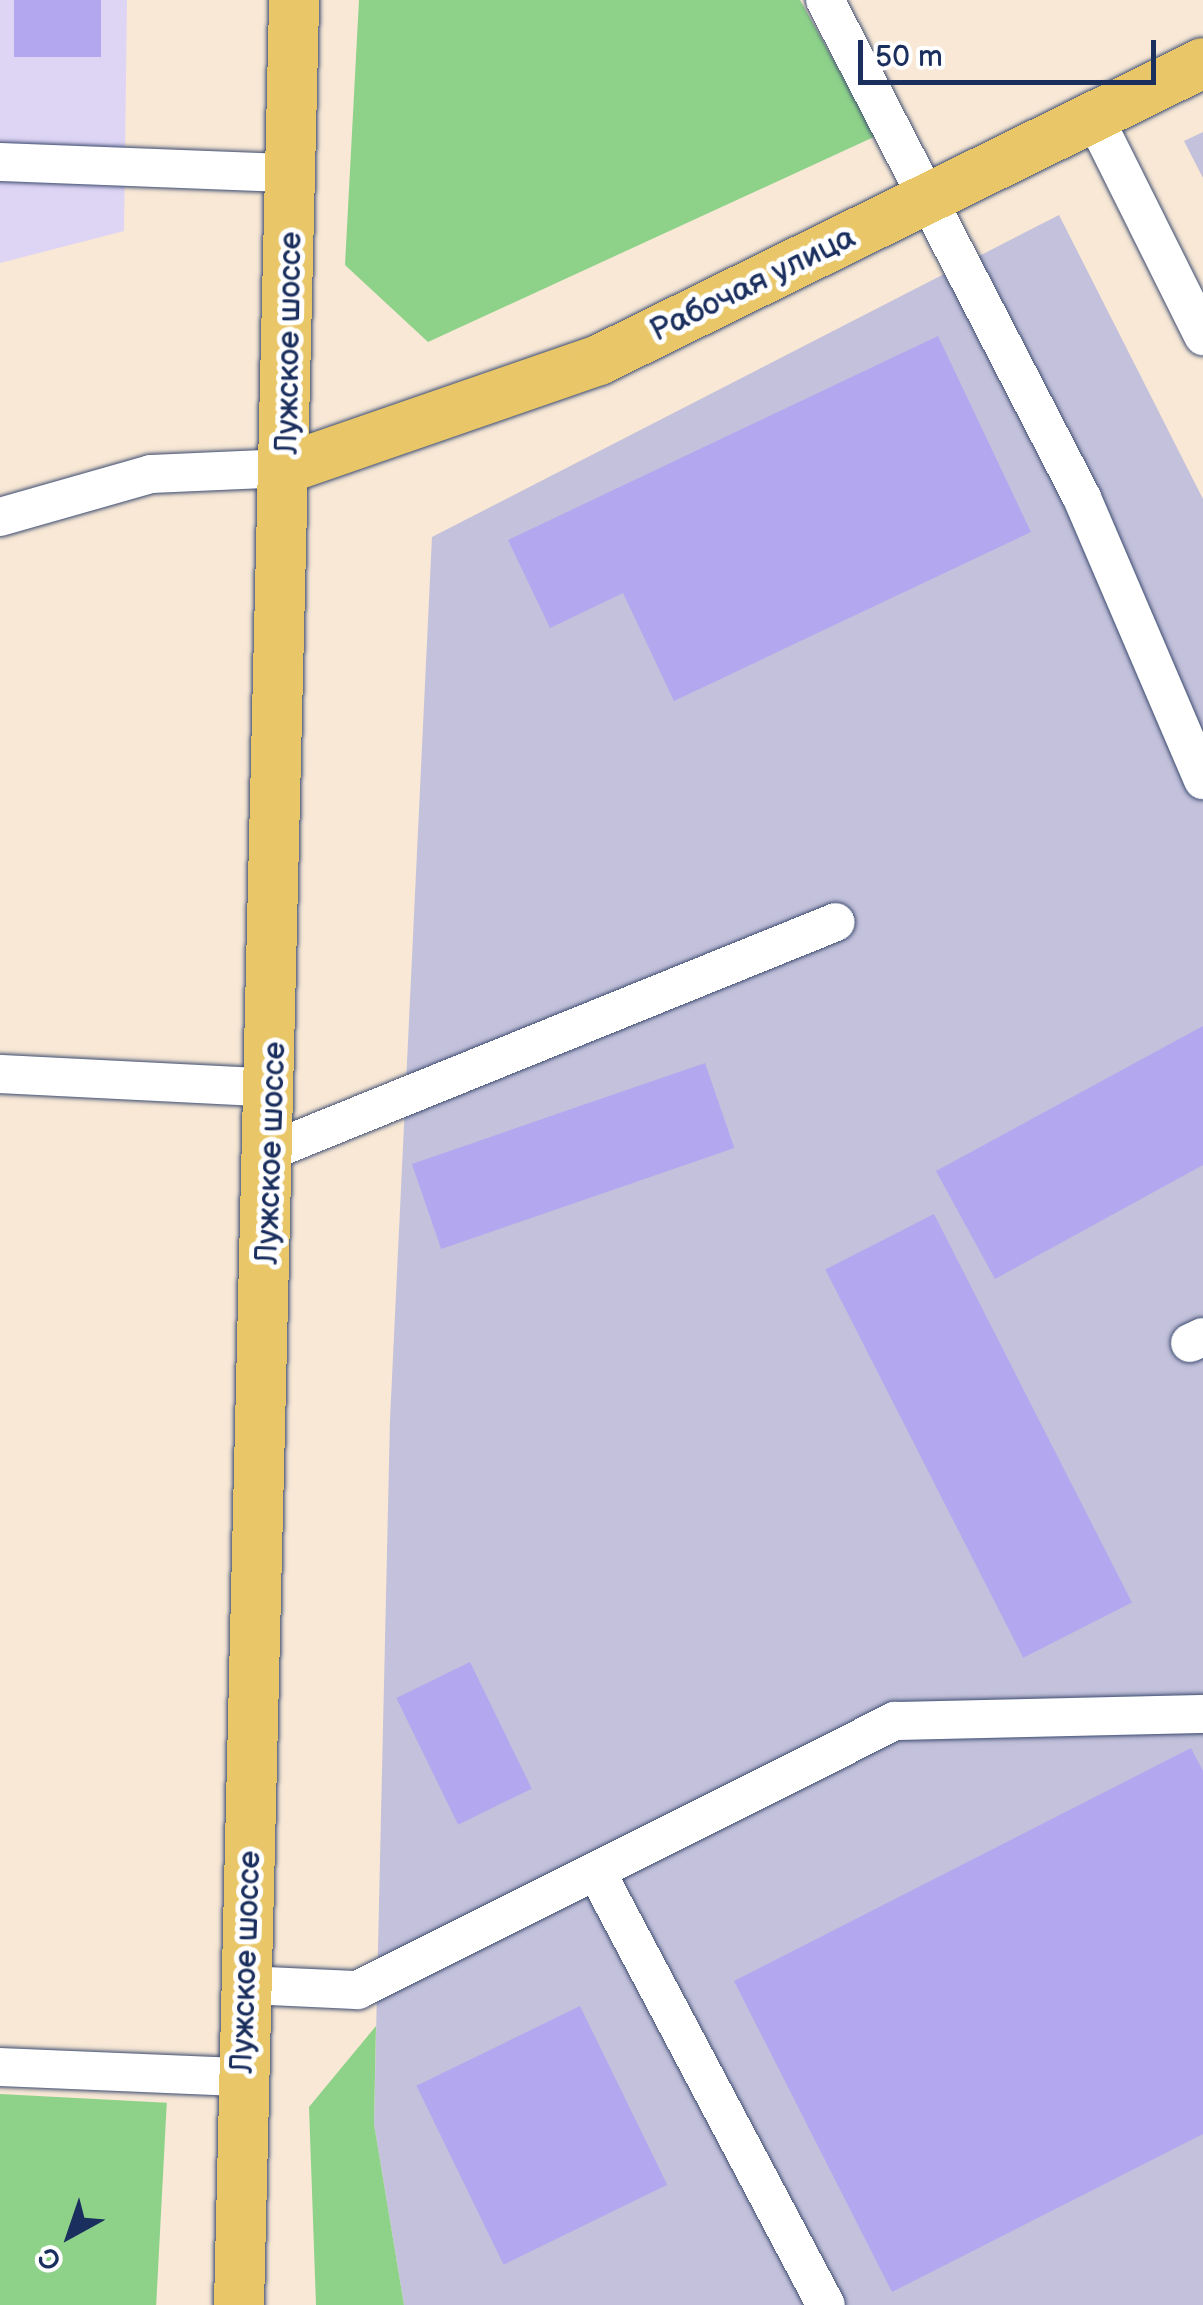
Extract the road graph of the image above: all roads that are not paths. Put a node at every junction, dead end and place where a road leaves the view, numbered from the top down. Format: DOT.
graph roads {
  1 [pos="294,0"];
  2 [pos="825,0"];
  3 [pos="1203,63"];
  4 [pos="1094,118"];
  5 [pos="0,162"];
  6 [pos="292,172"];
  7 [pos="932,198"];
  8 [pos="1203,336"];
  9 [pos="287,468"];
  10 [pos="0,517"];
  11 [pos="1203,780"];
  12 [pos="836,922"];
  13 [pos="0,1074"];
  14 [pos="274,1088"];
  15 [pos="273,1150"];
  16 [pos="1203,1714"];
  17 [pos="596,1871"];
  18 [pos="246,1985"];
  19 [pos="0,2067"];
  20 [pos="243,2076"];
  21 [pos="239,2305"];
  22 [pos="826,2305"];
  1 -- 6 [label="main road, Лужское шоссе"];
  2 -- 7 [label="lane"];
  3 -- 4 [label="main road, Рабочая улица"];
  4 -- 7 [label="main road, Рабочая улица"];
  4 -- 8 [label="lane"];
  5 -- 6 [label="lane"];
  6 -- 9 [label="main road, Лужское шоссе"];
  7 -- 9 [label="main road, Рабочая улица"];
  7 -- 11 [label="lane"];
  9 -- 10 [label="lane"];
  9 -- 14 [label="main road, Лужское шоссе"];
  12 -- 15 [label="lane"];
  13 -- 14 [label="lane"];
  14 -- 15 [label="main road, Лужское шоссе"];
  15 -- 18 [label="main road, Лужское шоссе"];
  16 -- 17 [label="lane"];
  17 -- 18 [label="lane"];
  17 -- 22 [label="lane"];
  18 -- 20 [label="main road, Лужское шоссе"];
  19 -- 20 [label="lane"];
  20 -- 21 [label="main road, Лужское шоссе"];
}
